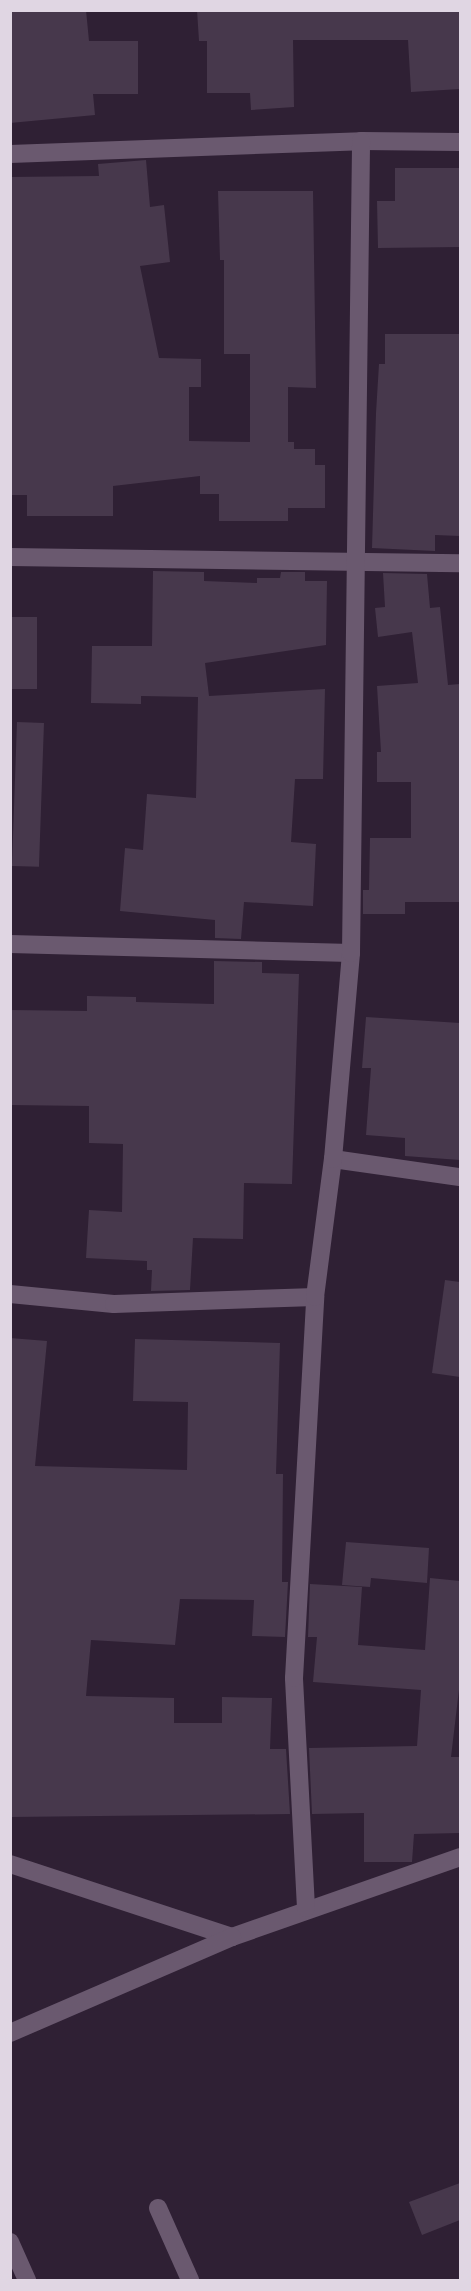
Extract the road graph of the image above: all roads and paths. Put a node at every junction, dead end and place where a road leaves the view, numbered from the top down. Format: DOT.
graph roads {
  1 [pos="361,141"];
  2 [pos="460,142"];
  3 [pos="10,154"];
  4 [pos="10,557"];
  5 [pos="356,563"];
  6 [pos="460,563"];
  7 [pos="10,944"];
  8 [pos="351,953"];
  9 [pos="333,1159"];
  10 [pos="460,1177"];
  11 [pos="10,1294"];
  12 [pos="315,1297"];
  13 [pos="460,1857"];
  14 [pos="10,1864"];
  15 [pos="306,1908"];
  16 [pos="232,1937"];
  17 [pos="10,2033"];
  18 [pos="158,2208"];
  19 [pos="10,2242"];
  20 [pos="27,2280"];
  21 [pos="190,2280"];
  1 -- 2 [label="street"];
  1 -- 3 [label="street"];
  1 -- 5 [label="street"];
  4 -- 5 [label="street"];
  5 -- 6 [label="street"];
  5 -- 8 [label="street"];
  7 -- 8 [label="street"];
  8 -- 9 [label="street"];
  9 -- 10 [label="street"];
  9 -- 12 [label="street"];
  11 -- 12 [label="street"];
  12 -- 15 [label="street"];
  13 -- 15 [label="street"];
  14 -- 16 [label="street"];
  15 -- 16 [label="street"];
  16 -- 17 [label="street"];
  18 -- 21 [label="street"];
  19 -- 20 [label="street"];
}
